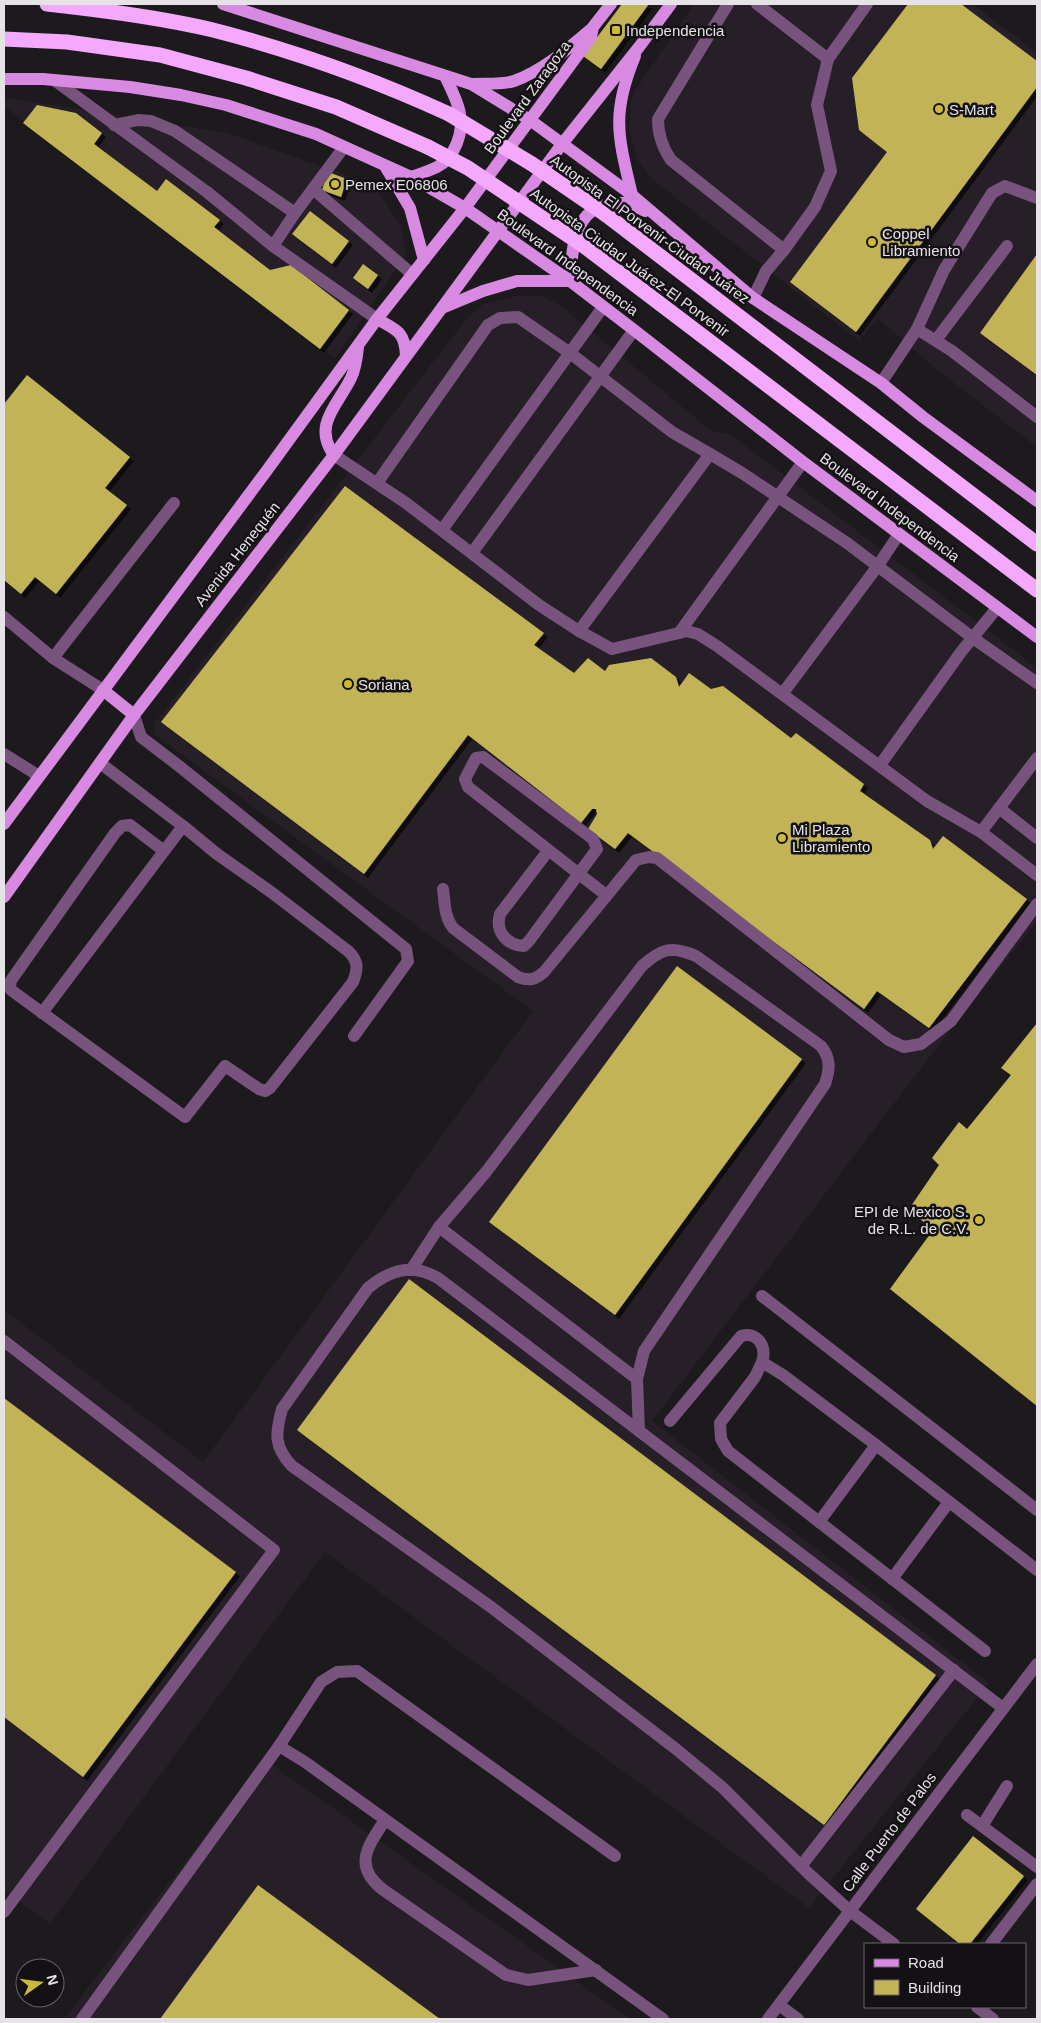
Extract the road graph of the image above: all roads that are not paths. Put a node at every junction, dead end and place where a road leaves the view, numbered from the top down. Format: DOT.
graph roads {
  1 [pos="47,4"];
  2 [pos="223,4"];
  3 [pos="611,4"];
  4 [pos="671,4"];
  5 [pos="728,4"];
  6 [pos="758,4"];
  7 [pos="867,4"];
  8 [pos="593,27"];
  9 [pos="4,39"];
  10 [pos="639,47"];
  11 [pos="828,59"];
  12 [pos="445,76"];
  13 [pos="4,79"];
  14 [pos="54,80"];
  15 [pos="471,84"];
  16 [pos="530,120"];
  17 [pos="114,125"];
  18 [pos="562,144"];
  19 [pos="344,147"];
  20 [pos="385,166"];
  21 [pos="411,177"];
  22 [pos="313,189"];
  23 [pos="632,195"];
  24 [pos="1037,198"];
  25 [pos="465,208"];
  26 [pos="294,212"];
  27 [pos="652,214"];
  28 [pos="497,232"];
  29 [pos="273,246"];
  30 [pos="1007,246"];
  31 [pos="784,250"];
  32 [pos="424,260"];
  33 [pos="412,274"];
  34 [pos="570,282"];
  35 [pos="753,298"];
  36 [pos="604,307"];
  37 [pos="442,308"];
  38 [pos="376,319"];
  39 [pos="916,329"];
  40 [pos="634,330"];
  41 [pos="936,340"];
  42 [pos="359,344"];
  43 [pos="570,353"];
  44 [pos="406,356"];
  45 [pos="599,376"];
  46 [pos="881,383"];
  47 [pos="1037,417"];
  48 [pos="710,454"];
  49 [pos="334,455"];
  50 [pos="803,462"];
  51 [pos="377,484"];
  52 [pos="778,498"];
  53 [pos="1037,501"];
  54 [pos="174,503"];
  55 [pos="442,530"];
  56 [pos="899,534"];
  57 [pos="1037,544"];
  58 [pos="472,553"];
  59 [pos="877,567"];
  60 [pos="1037,590"];
  61 [pos="997,608"];
  62 [pos="4,617"];
  63 [pos="579,631"];
  64 [pos="679,633"];
  65 [pos="1037,637"];
  66 [pos="973,638"];
  67 [pos="53,658"];
  68 [pos="1037,683"];
  69 [pos="102,690"];
  70 [pos="783,693"];
  71 [pos="134,715"];
  72 [pos="4,754"];
  73 [pos="1037,758"];
  74 [pos="100,763"];
  75 [pos="880,765"];
  76 [pos="39,776"];
  77 [pos="999,808"];
  78 [pos="4,824"];
  79 [pos="183,826"];
  80 [pos="981,832"];
  81 [pos="1037,838"];
  82 [pos="164,851"];
  83 [pos="548,851"];
  84 [pos="579,873"];
  85 [pos="1037,875"];
  86 [pos="443,889"];
  87 [pos="606,895"];
  88 [pos="4,897"];
  89 [pos="1037,904"];
  90 [pos="42,1012"];
  91 [pos="354,1036"];
  92 [pos="439,1227"];
  93 [pos="411,1270"];
  94 [pos="762,1296"];
  95 [pos="4,1341"];
  96 [pos="762,1362"];
  97 [pos="637,1379"];
  98 [pos="670,1421"];
  99 [pos="639,1430"];
  100 [pos="876,1445"];
  101 [pos="949,1502"];
  102 [pos="1037,1510"];
  103 [pos="820,1522"];
  104 [pos="1037,1570"];
  105 [pos="892,1579"];
  106 [pos="985,1651"];
  107 [pos="1037,1664"];
  108 [pos="954,1670"];
  109 [pos="1003,1708"];
  110 [pos="279,1746"];
  111 [pos="1007,1786"];
  112 [pos="967,1815"];
  113 [pos="385,1820"];
  114 [pos="982,1826"];
  115 [pos="615,1856"];
  116 [pos="801,1866"];
  117 [pos="1037,1867"];
  118 [pos="1037,1884"];
  119 [pos="850,1911"];
  120 [pos="4,1912"];
  121 [pos="893,1943"];
  122 [pos="992,1943"];
  123 [pos="596,1970"];
  124 [pos="778,2005"];
  125 [pos="978,2008"];
  126 [pos="82,2019"];
  127 [pos="663,2019"];
  128 [pos="768,2019"];
  129 [pos="798,2019"];
  130 [pos="993,2019"];
  1 -- 57 [label="highway, Autopista El Porvenir-Ciudad Juárez, bridge"];
  2 -- 12 [label="main road"];
  3 -- 8 [label="main road, Boulevard Zaragoza"];
  4 -- 10 [label="main road"];
  5 -- 31 [label="street"];
  6 -- 11 [label="street"];
  7 -- 11 [label="street"];
  8 -- 15 [label="main road"];
  8 -- 16 [label="main road, Boulevard Zaragoza"];
  9 -- 60 [label="highway, Autopista Ciudad Juárez-El Porvenir, bridge"];
  10 -- 18 [label="main road"];
  10 -- 23 [label="main road"];
  11 -- 31 [label="street"];
  12 -- 15 [label="main road"];
  12 -- 21 [label="main road"];
  13 -- 14 [label="main road, Boulevard Independencia"];
  14 -- 17 [label="street"];
  14 -- 19 [label="main road, Boulevard Independencia"];
  15 -- 16 [label="main road"];
  16 -- 18 [label="main road"];
  16 -- 25 [label="main road, Boulevard Zaragoza"];
  17 -- 26 [label="street"];
  17 -- 29 [label="street"];
  18 -- 23 [label="main road"];
  18 -- 28 [label="main road"];
  19 -- 20 [label="main road, Boulevard Independencia"];
  19 -- 22 [label="street"];
  20 -- 21 [label="main road, Boulevard Independencia"];
  20 -- 32 [label="main road"];
  21 -- 25 [label="main road, Boulevard Independencia"];
  22 -- 26 [label="street"];
  22 -- 33 [label="street"];
  23 -- 27 [label="main road"];
  24 -- 39 [label="street"];
  25 -- 28 [label="main road, Boulevard Independencia"];
  25 -- 32 [label="main road, Avenida Henequén"];
  26 -- 29 [label="street"];
  27 -- 34 [label="main road"];
  27 -- 35 [label="main road"];
  28 -- 34 [label="main road, Boulevard Independencia"];
  28 -- 37 [label="main road, Avenida Henequén"];
  29 -- 38 [label="street"];
  30 -- 41 [label="street"];
  31 -- 35 [label="street"];
  32 -- 33 [label="main road, Avenida Henequén"];
  33 -- 38 [label="main road, Avenida Henequén"];
  34 -- 36 [label="main road, Boulevard Independencia"];
  34 -- 37 [label="main road"];
  35 -- 46 [label="main road"];
  36 -- 40 [label="main road, Boulevard Independencia"];
  36 -- 43 [label="street"];
  37 -- 44 [label="main road, Avenida Henequén"];
  38 -- 42 [label="main road, Avenida Henequén"];
  38 -- 44 [label="main road"];
  39 -- 41 [label="street"];
  39 -- 46 [label="street"];
  40 -- 45 [label="street"];
  40 -- 50 [label="main road, Boulevard Independencia"];
  41 -- 47 [label="street"];
  42 -- 49 [label="main road"];
  42 -- 69 [label="main road, Avenida Henequén"];
  43 -- 45 [label="street"];
  43 -- 51 [label="street"];
  43 -- 55 [label="street"];
  44 -- 49 [label="main road, Avenida Henequén"];
  45 -- 48 [label="street"];
  45 -- 58 [label="street"];
  46 -- 53 [label="main road"];
  48 -- 52 [label="street"];
  48 -- 63 [label="street"];
  49 -- 51 [label="street"];
  49 -- 71 [label="main road, Avenida Henequén"];
  50 -- 52 [label="street"];
  50 -- 56 [label="main road, Boulevard Independencia"];
  51 -- 55 [label="street"];
  52 -- 59 [label="street"];
  52 -- 64 [label="street"];
  54 -- 67 [label="street"];
  55 -- 58 [label="street"];
  56 -- 59 [label="street"];
  56 -- 61 [label="main road, Boulevard Independencia"];
  58 -- 63 [label="street"];
  59 -- 66 [label="street"];
  59 -- 70 [label="street"];
  61 -- 65 [label="main road, Boulevard Independencia"];
  61 -- 66 [label="street"];
  62 -- 67 [label="street"];
  63 -- 64 [label="street"];
  64 -- 70 [label="street"];
  66 -- 68 [label="street"];
  66 -- 75 [label="street"];
  67 -- 69 [label="street"];
  69 -- 71 [label="main road"];
  69 -- 76 [label="main road, Avenida Henequén"];
  70 -- 75 [label="street"];
  71 -- 74 [label="main road, Avenida Henequén"];
  71 -- 91 [label="street"];
  72 -- 76 [label="street"];
  73 -- 77 [label="street"];
  74 -- 79 [label="street"];
  74 -- 88 [label="main road, Avenida Henequén"];
  75 -- 80 [label="street"];
  76 -- 78 [label="main road, Avenida Henequén"];
  77 -- 80 [label="street"];
  77 -- 81 [label="street"];
  79 -- 82 [label="street"];
  79 -- 90 [label="street"];
  80 -- 85 [label="street"];
  82 -- 90 [label="street"];
  82 -- 90 [label="street"];
  83 -- 84 [label="street"];
  83 -- 84 [label="street"];
  83 -- 84 [label="street"];
  84 -- 87 [label="street"];
  86 -- 87 [label="street"];
  87 -- 89 [label="street"];
  92 -- 93 [label="street"];
  92 -- 97 [label="street"];
  92 -- 97 [label="street"];
  93 -- 99 [label="street"];
  93 -- 116 [label="street"];
  94 -- 102 [label="street"];
  95 -- 120 [label="street"];
  96 -- 98 [label="street"];
  96 -- 100 [label="street"];
  96 -- 103 [label="street"];
  97 -- 99 [label="street"];
  99 -- 108 [label="street"];
  100 -- 101 [label="street"];
  100 -- 103 [label="street"];
  101 -- 104 [label="street"];
  101 -- 105 [label="street"];
  103 -- 105 [label="street"];
  105 -- 106 [label="street"];
  107 -- 109 [label="street, Calle Puerto de Palos"];
  108 -- 109 [label="street"];
  108 -- 116 [label="street"];
  109 -- 119 [label="street, Calle Puerto de Palos"];
  110 -- 113 [label="street"];
  110 -- 115 [label="street"];
  110 -- 126 [label="street"];
  111 -- 114 [label="street"];
  112 -- 114 [label="street"];
  113 -- 123 [label="street"];
  113 -- 123 [label="street"];
  114 -- 117 [label="street"];
  116 -- 119 [label="street"];
  118 -- 122 [label="street"];
  119 -- 121 [label="street"];
  119 -- 124 [label="street, Calle Puerto de Palos"];
  123 -- 127 [label="street"];
  124 -- 128 [label="street, Calle Puerto de Palos"];
  124 -- 129 [label="street"];
  125 -- 130 [label="street"];
}
